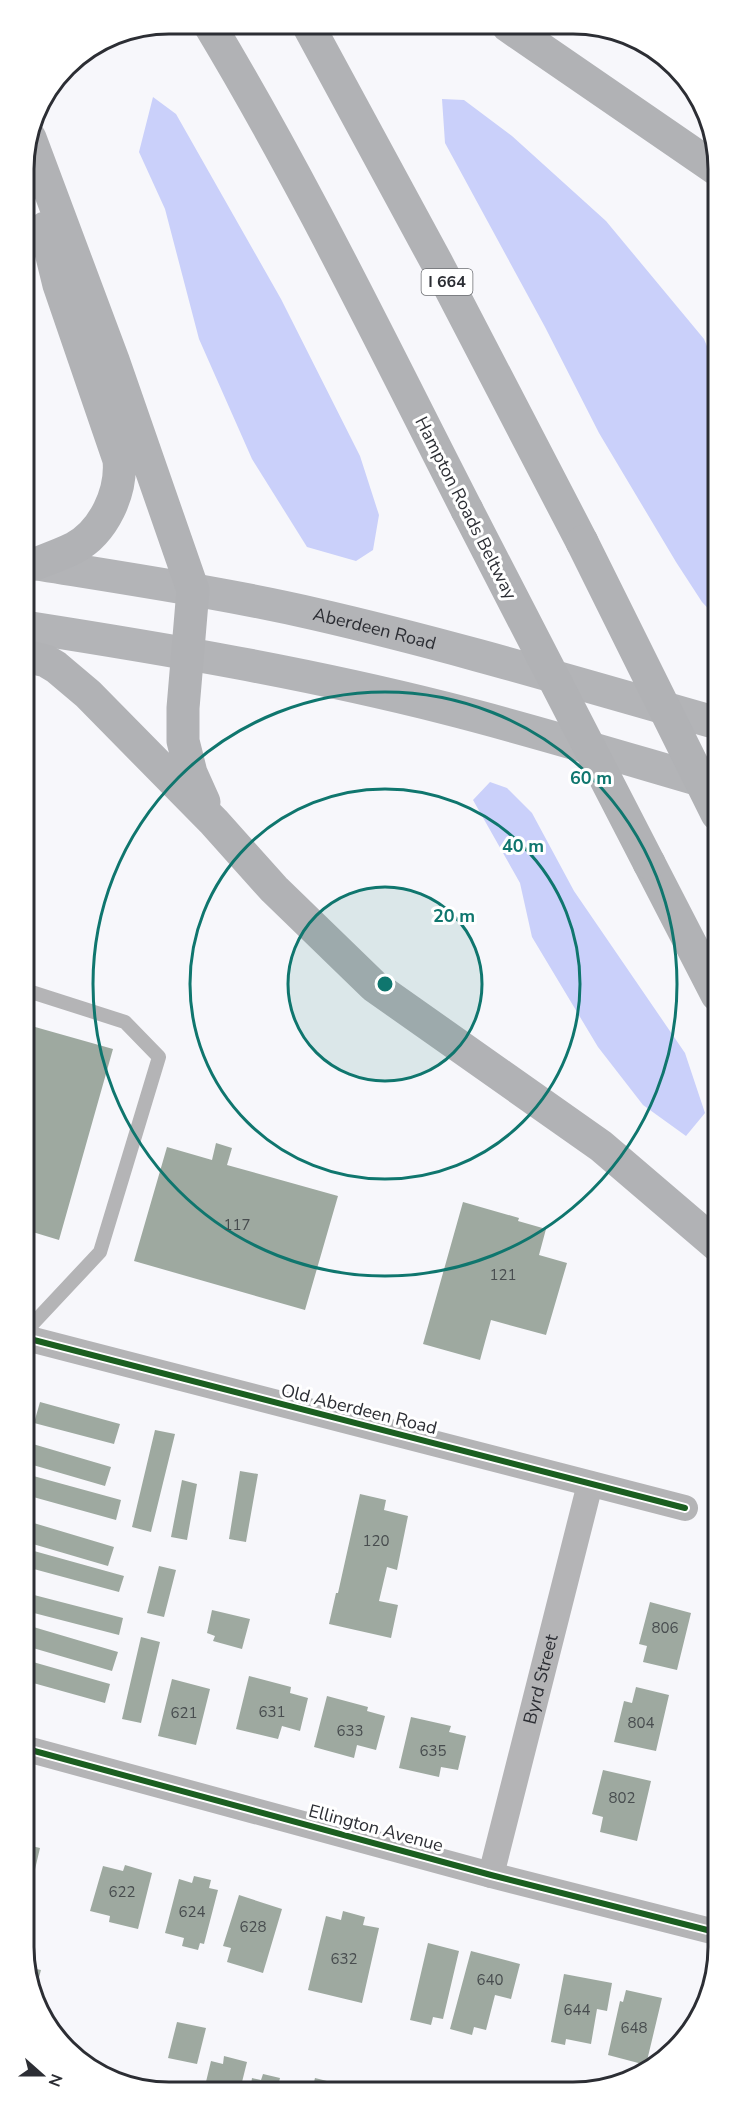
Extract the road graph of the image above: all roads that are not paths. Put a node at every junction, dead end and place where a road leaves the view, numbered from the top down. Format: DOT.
graph roads {
  1 [pos="215,34"];
  2 [pos="313,34"];
  3 [pos="520,34"];
  4 [pos="36,153"];
  5 [pos="708,163"];
  6 [pos="35,184"];
  7 [pos="35,561"];
  8 [pos="35,564"];
  9 [pos="193,590"];
  10 [pos="35,629"];
  11 [pos="188,653"];
  12 [pos="35,658"];
  13 [pos="708,720"];
  14 [pos="708,782"];
  15 [pos="708,796"];
  16 [pos="214,822"];
  17 [pos="708,976"];
  18 [pos="35,993"];
  19 [pos="708,1237"];
  20 [pos="34,1322"];
  21 [pos="34,1340"];
  22 [pos="590,1484"];
  23 [pos="685,1508"];
  24 [pos="34,1751"];
  25 [pos="491,1875"];
  26 [pos="708,1930"];
  1 -- 17 [label="highway, Hampton Roads Beltway, bridge"];
  2 -- 15 [label="highway, I 664, bridge"];
  3 -- 5 [label="highway"];
  4 -- 9 [label="highway"];
  6 -- 7 [label="highway"];
  8 -- 9 [label="main road, Aberdeen Road"];
  9 -- 11 [label="highway"];
  9 -- 13 [label="main road, Aberdeen Road"];
  10 -- 11 [label="main road"];
  11 -- 14 [label="main road"];
  11 -- 16 [label="highway"];
  12 -- 16 [label="highway"];
  16 -- 19 [label="highway"];
  18 -- 20 [label="lane"];
  21 -- 22 [label="street, Old Aberdeen Road"];
  22 -- 23 [label="street, Old Aberdeen Road"];
  22 -- 25 [label="street, Byrd Street"];
  24 -- 25 [label="street, Ellington Avenue"];
  25 -- 26 [label="street, Ellington Avenue"];
}
